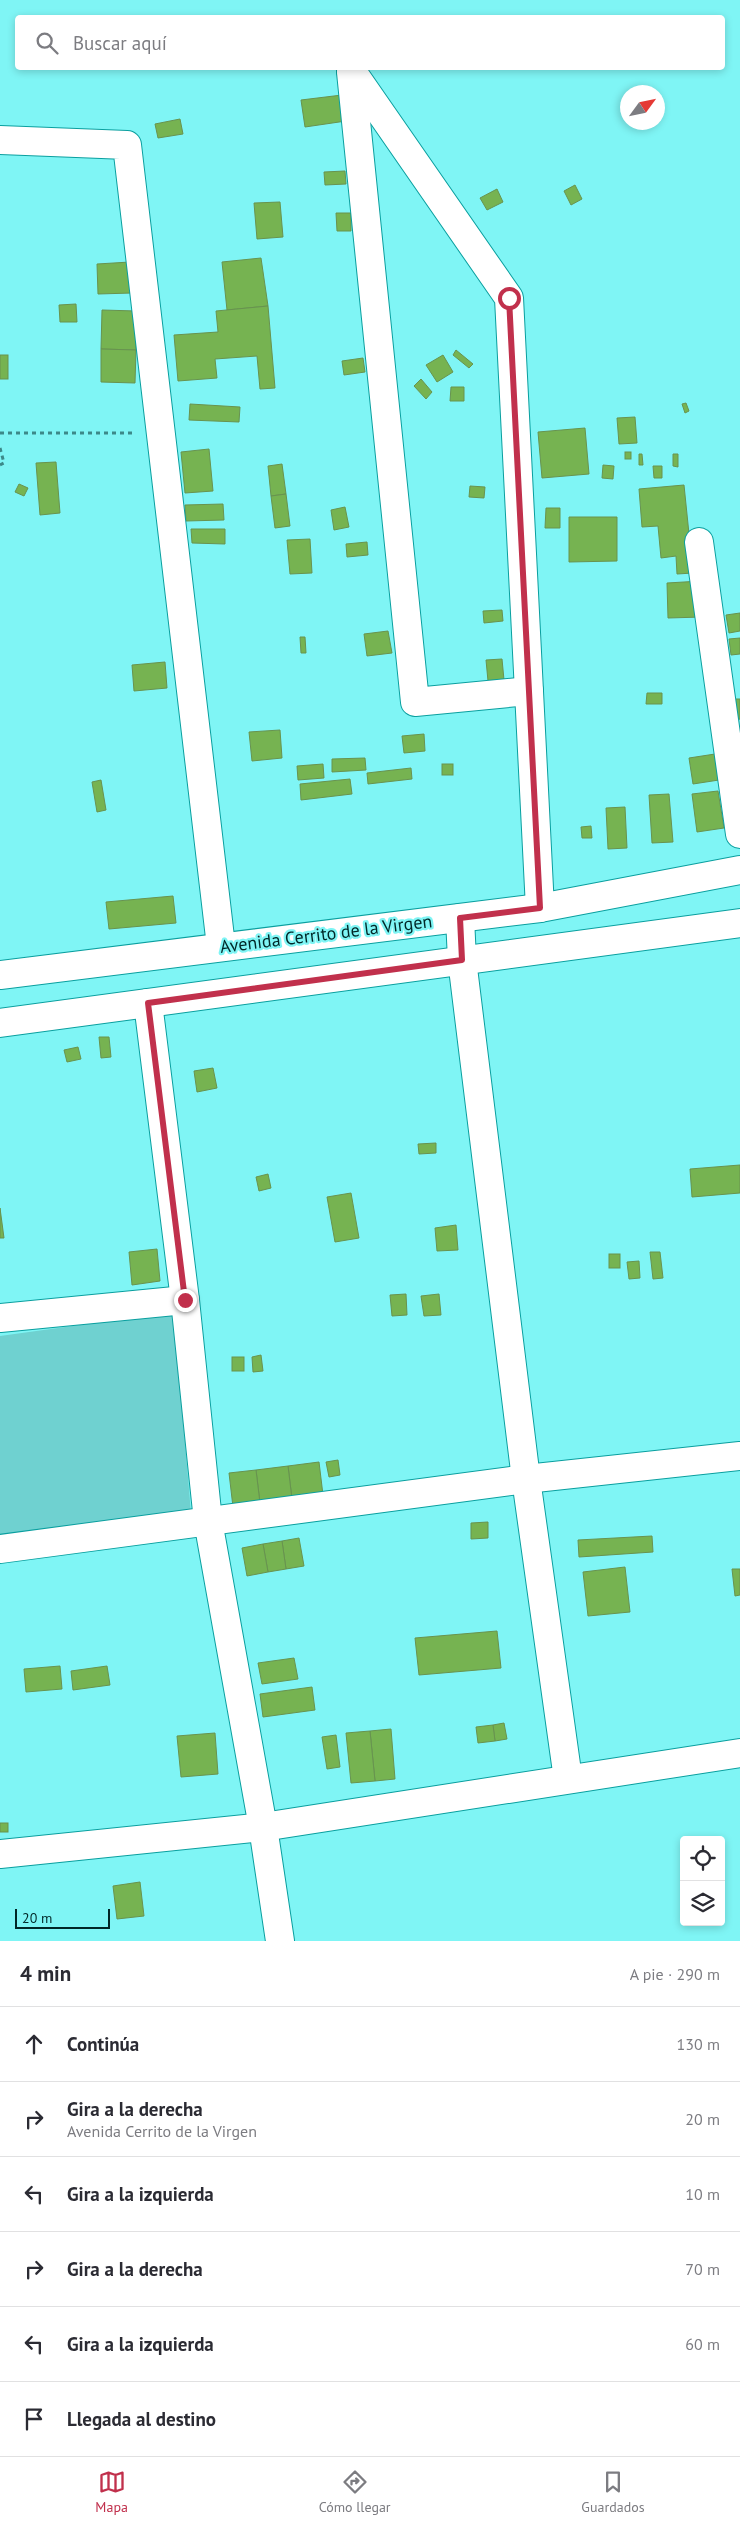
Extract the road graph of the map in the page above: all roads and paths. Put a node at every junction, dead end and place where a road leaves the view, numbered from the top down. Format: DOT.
graph roads {
  1 [pos="0,140"];
  2 [pos="0,433"];
  3 [pos="160,434"];
  4 [pos="0,448"];
  5 [pos="0,465"];
  6 [pos="699,542"];
  7 [pos="529,691"];
  8 [pos="740,834"];
  9 [pos="740,870"];
  10 [pos="540,908"];
  11 [pos="460,918"];
  12 [pos="740,923"];
  13 [pos="220,946"];
  14 [pos="462,960"];
  15 [pos="0,975"];
  16 [pos="148,1003"];
  17 [pos="0,1023"];
  18 [pos="185,1300"];
  19 [pos="0,1318"];
  20 [pos="740,1456"];
  21 [pos="526,1479"];
  22 [pos="208,1521"];
  23 [pos="0,1549"];
  24 [pos="740,1754"];
  25 [pos="568,1778"];
  26 [pos="263,1827"];
  27 [pos="0,1854"];
  28 [pos="280,1941"];
  1 -- 3 [label="street"];
  2 -- 3 [label="path"];
  3 -- 13 [label="street"];
  4 -- 5 [label="path"];
  6 -- 8 [label="street"];
  7 -- 7 [label="street"];
  7 -- 10 [label="street"];
  9 -- 10 [label="street, Avenida Cerrito de la Virgen"];
  10 -- 11 [label="street, Avenida Cerrito de la Virgen"];
  11 -- 13 [label="street, Avenida Cerrito de la Virgen"];
  11 -- 14 [label="street"];
  12 -- 14 [label="street"];
  13 -- 15 [label="street, Avenida Cerrito de la Virgen"];
  14 -- 16 [label="street"];
  14 -- 21 [label="street"];
  16 -- 17 [label="street"];
  16 -- 18 [label="street"];
  18 -- 19 [label="street"];
  18 -- 22 [label="street"];
  20 -- 21 [label="street"];
  21 -- 22 [label="street"];
  21 -- 25 [label="street"];
  22 -- 23 [label="street"];
  22 -- 26 [label="street"];
  24 -- 25 [label="street"];
  25 -- 26 [label="street"];
  26 -- 27 [label="street"];
  26 -- 28 [label="street"];
}
